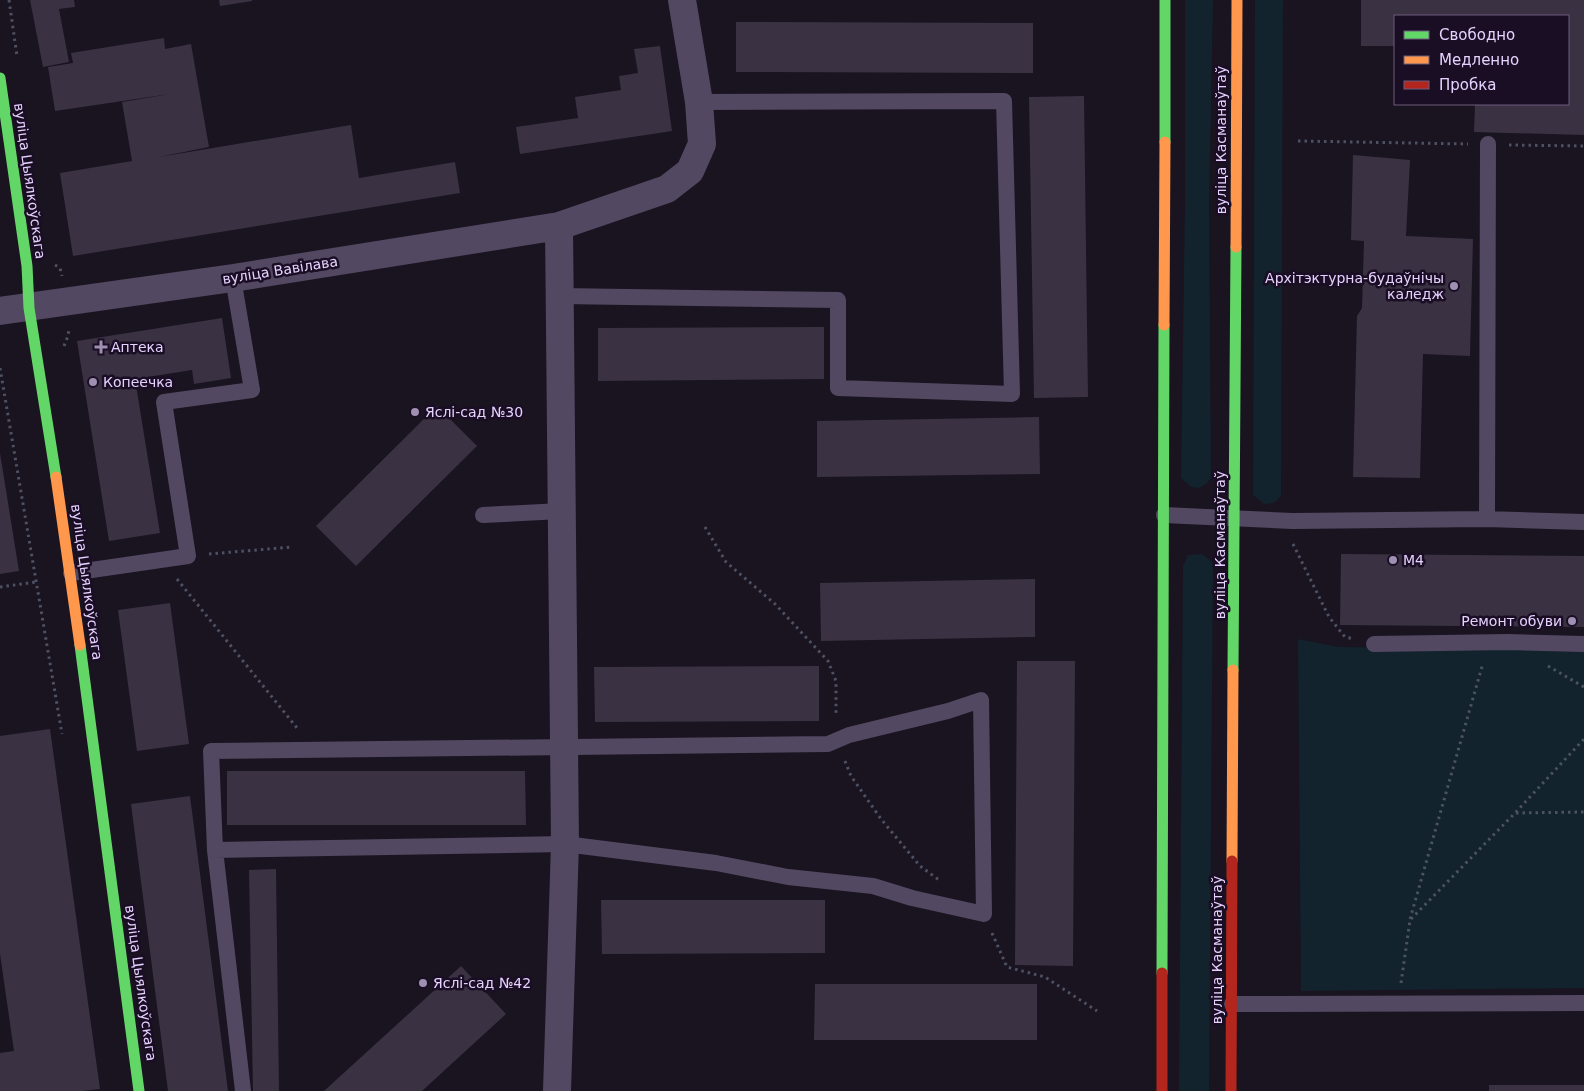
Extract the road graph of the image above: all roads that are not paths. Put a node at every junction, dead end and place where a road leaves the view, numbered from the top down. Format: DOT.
graph roads {
  1 [pos="682,0"];
  2 [pos="1165,0"];
  3 [pos="1237,0"];
  4 [pos="0,78"];
  5 [pos="699,102"];
  6 [pos="1488,144"];
  7 [pos="559,226"];
  8 [pos="233,278"];
  9 [pos="560,296"];
  10 [pos="29,308"];
  11 [pos="0,311"];
  12 [pos="561,511"];
  13 [pos="483,515"];
  14 [pos="1164,515"];
  15 [pos="1235,518"];
  16 [pos="1487,519"];
  17 [pos="1584,522"];
  18 [pos="71,573"];
  19 [pos="1374,644"];
  20 [pos="1584,644"];
  21 [pos="563,747"];
  22 [pos="565,844"];
  23 [pos="215,850"];
  24 [pos="1584,1003"];
  25 [pos="1232,1004"];
  26 [pos="139,1091"];
  27 [pos="243,1091"];
  28 [pos="557,1091"];
  29 [pos="1162,1091"];
  30 [pos="1231,1091"];
  1 -- 5 [label="street, вуліца Вавілава"];
  2 -- 14 [label="main road"];
  3 -- 15 [label="main road, вуліца Касманаўтаў"];
  4 -- 10 [label="main road, вуліца Цыялкоўскага"];
  5 -- 7 [label="street, вуліца Вавілава"];
  5 -- 9 [label="lane"];
  6 -- 16 [label="lane"];
  7 -- 8 [label="street, вуліца Вавілава"];
  7 -- 9 [label="street"];
  8 -- 10 [label="street, вуліца Вавілава"];
  8 -- 18 [label="lane"];
  9 -- 12 [label="street"];
  10 -- 11 [label="street, вуліца Вавілава"];
  10 -- 18 [label="main road, вуліца Цыялкоўскага"];
  12 -- 13 [label="lane"];
  12 -- 21 [label="street"];
  14 -- 15 [label="lane"];
  14 -- 29 [label="main road"];
  15 -- 16 [label="lane"];
  15 -- 25 [label="main road, вуліца Касманаўтаў"];
  16 -- 17 [label="lane"];
  18 -- 26 [label="main road, вуліца Цыялкоўскага"];
  19 -- 20 [label="lane"];
  21 -- 22 [label="street"];
  21 -- 22 [label="lane"];
  21 -- 23 [label="lane"];
  22 -- 23 [label="lane"];
  22 -- 28 [label="street"];
  23 -- 27 [label="lane"];
  24 -- 25 [label="lane"];
  25 -- 30 [label="main road, вуліца Касманаўтаў"];
}
